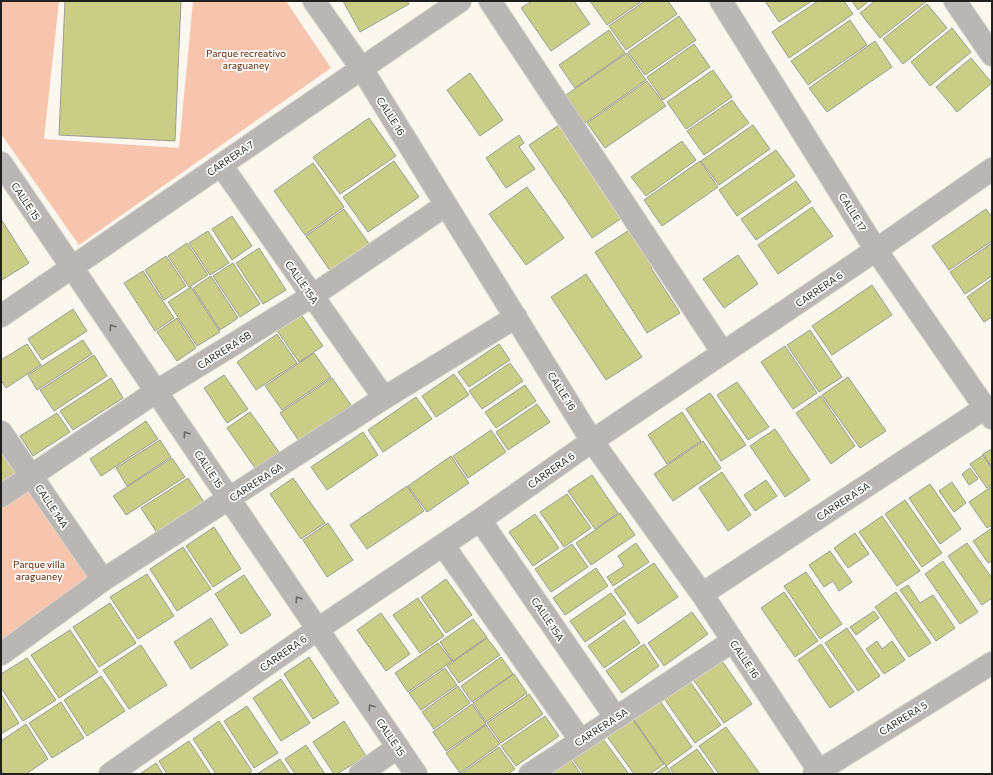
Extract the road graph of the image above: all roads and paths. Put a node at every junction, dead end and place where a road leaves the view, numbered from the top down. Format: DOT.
graph roads {
  1 [pos="314,1"];
  2 [pos="460,1"];
  3 [pos="490,1"];
  4 [pos="721,1"];
  5 [pos="955,1"];
  6 [pos="992,55"];
  7 [pos="362,69"];
  8 [pos="1,163"];
  9 [pos="221,165"];
  10 [pos="992,168"];
  11 [pos="446,205"];
  12 [pos="876,250"];
  13 [pos="71,266"];
  14 [pos="312,296"];
  15 [pos="1,316"];
  16 [pos="516,317"];
  17 [pos="723,353"];
  18 [pos="157,392"];
  19 [pos="384,398"];
  20 [pos="988,413"];
  21 [pos="1,432"];
  22 [pos="592,441"];
  23 [pos="31,475"];
  24 [pos="1,496"];
  25 [pos="229,498"];
  26 [pos="480,520"];
  27 [pos="443,545"];
  28 [pos="103,580"];
  29 [pos="702,594"];
  30 [pos="318,629"];
  31 [pos="733,641"];
  32 [pos="1,654"];
  33 [pos="992,663"];
  34 [pos="616,718"];
  35 [pos="581,741"];
  36 [pos="398,747"];
  37 [pos="818,773"];
  38 [pos="110,774"];
  39 [pos="360,774"];
  40 [pos="416,774"];
  41 [pos="530,774"];
  1 -- 7 [label="street, CALLE 16"];
  2 -- 7 [label="street, CARRERA 7"];
  3 -- 17 [label="street"];
  4 -- 12 [label="street, CALLE 17"];
  5 -- 6 [label="street"];
  7 -- 9 [label="street, CARRERA 7"];
  7 -- 11 [label="street, CALLE 16"];
  8 -- 13 [label="street, CALLE 15"];
  9 -- 13 [label="street, CARRERA 7"];
  9 -- 14 [label="street, CALLE 15A"];
  10 -- 12 [label="street, CARRERA 6"];
  11 -- 14 [label="street, CARRERA 6B"];
  11 -- 16 [label="street, CALLE 16"];
  12 -- 17 [label="street, CARRERA 6"];
  12 -- 20 [label="street, CALLE 17"];
  13 -- 15 [label="street, CARRERA 7"];
  18 -- 13 [label="street, CALLE 15, one-way"];
  14 -- 18 [label="street, CARRERA 6B"];
  14 -- 19 [label="street, CALLE 15A"];
  16 -- 19 [label="street, CARRERA 6A"];
  16 -- 22 [label="street, CALLE 16"];
  17 -- 22 [label="street, CARRERA 6"];
  18 -- 23 [label="street, CARRERA 6B"];
  25 -- 18 [label="street, CALLE 15, one-way"];
  19 -- 25 [label="street, CARRERA 6A"];
  20 -- 29 [label="street, CARRERA 5A"];
  21 -- 23 [label="street, CALLE 14A"];
  22 -- 26 [label="street, CARRERA 6"];
  22 -- 29 [label="street, CALLE 16"];
  23 -- 24 [label="street, CARRERA 6B"];
  23 -- 28 [label="street, CALLE 14A"];
  25 -- 28 [label="street, CARRERA 6A"];
  30 -- 25 [label="street, CALLE 15, one-way"];
  26 -- 27 [label="street, CARRERA 6"];
  26 -- 34 [label="street, CALLE 15A"];
  27 -- 30 [label="street, CARRERA 6"];
  27 -- 35 [label="street"];
  28 -- 32 [label="street, CARRERA 6A"];
  29 -- 31 [label="street, CALLE 16"];
  36 -- 30 [label="street, CALLE 15, one-way"];
  30 -- 38 [label="street, CARRERA 6"];
  31 -- 34 [label="street, CARRERA 5A"];
  31 -- 37 [label="street, CALLE 16"];
  33 -- 37 [label="street, CARRERA 5"];
  34 -- 35 [label="street, CARRERA 5A"];
  35 -- 41 [label="street, CARRERA 5A"];
  36 -- 39 [label="street"];
  36 -- 40 [label="street, CALLE 15"];
}
